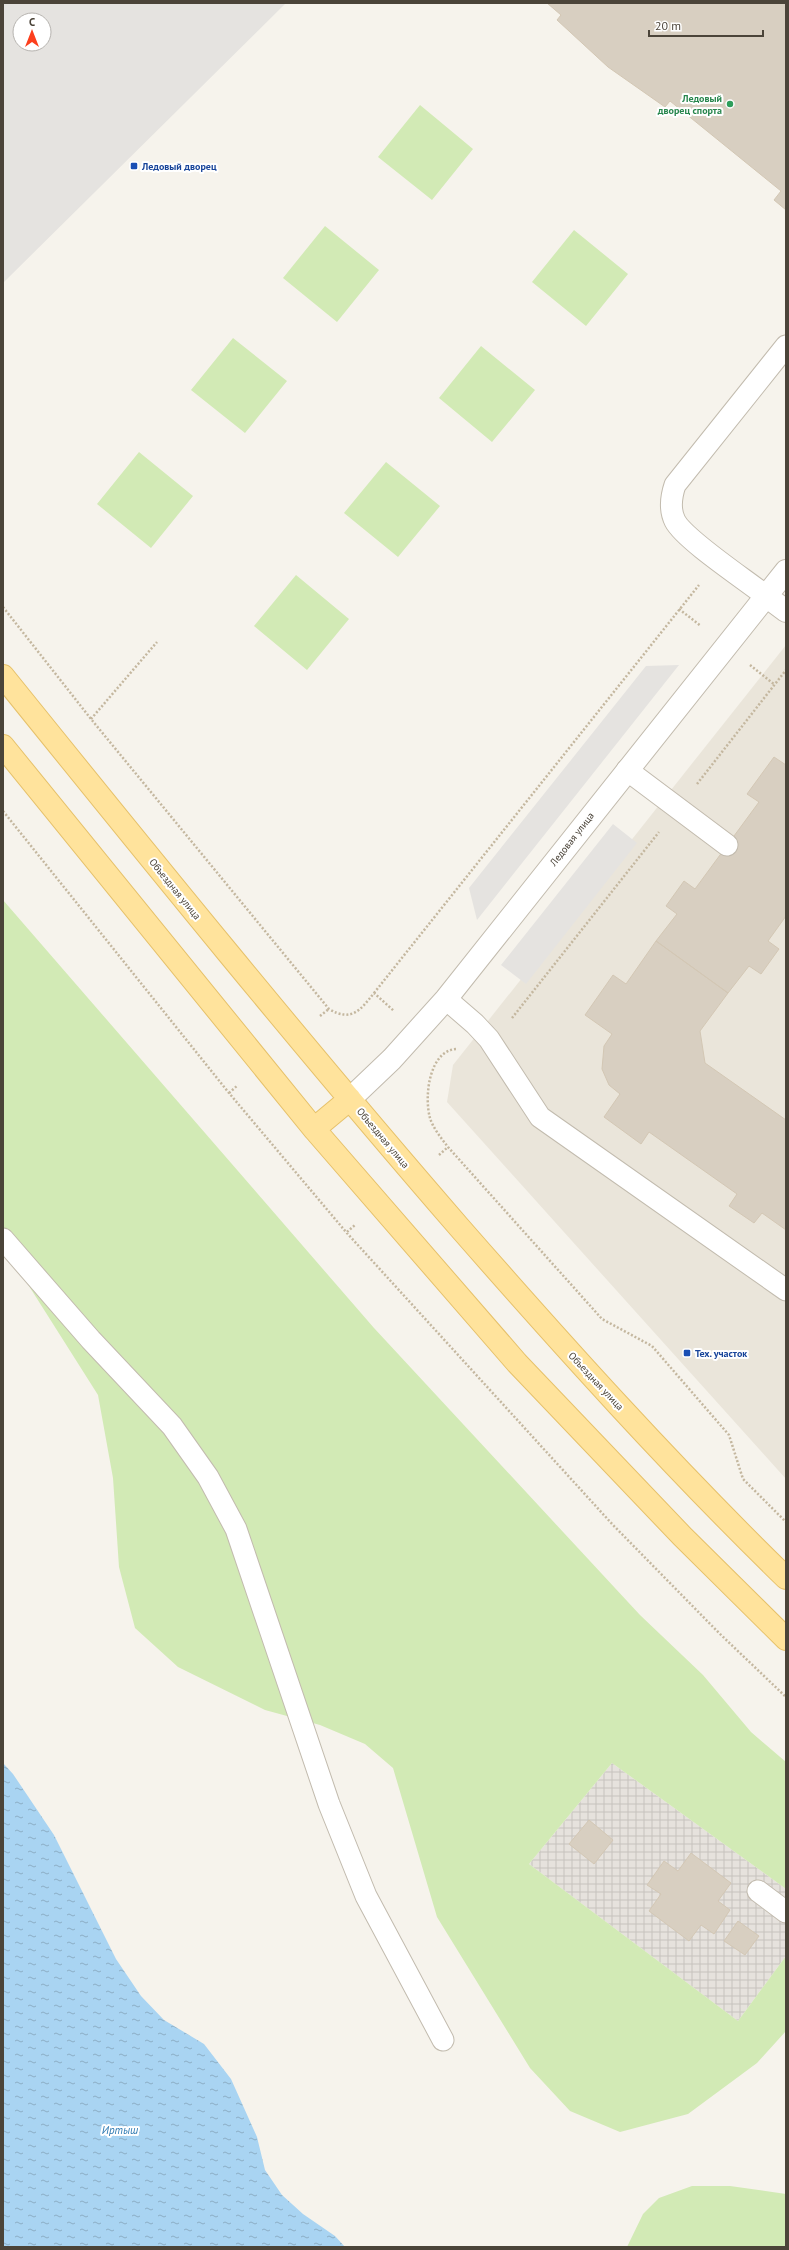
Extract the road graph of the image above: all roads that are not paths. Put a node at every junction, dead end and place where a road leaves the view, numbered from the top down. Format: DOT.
graph roads {
  1 [pos="786,346"];
  2 [pos="786,571"];
  3 [pos="766,596"];
  4 [pos="786,611"];
  5 [pos="3,676"];
  6 [pos="3,746"];
  7 [pos="627,770"];
  8 [pos="727,845"];
  9 [pos="446,999"];
  10 [pos="350,1099"];
  11 [pos="314,1129"];
  12 [pos="3,1239"];
  13 [pos="786,1290"];
  14 [pos="786,1578"];
  15 [pos="786,1639"];
  16 [pos="758,1891"];
  17 [pos="786,1912"];
  18 [pos="443,2040"];
  1 -- 3 [label="lane"];
  2 -- 3 [label="street, Ледовая улица"];
  3 -- 4 [label="street"];
  3 -- 7 [label="street, Ледовая улица"];
  5 -- 10 [label="main road, Объездная улица"];
  6 -- 11 [label="main road"];
  7 -- 8 [label="lane"];
  7 -- 9 [label="street, Ледовая улица"];
  9 -- 10 [label="street, Ледовая улица"];
  9 -- 13 [label="lane"];
  10 -- 11 [label="main road"];
  10 -- 14 [label="main road, Объездная улица"];
  11 -- 15 [label="main road"];
  12 -- 18 [label="lane"];
  16 -- 17 [label="lane"];
}
